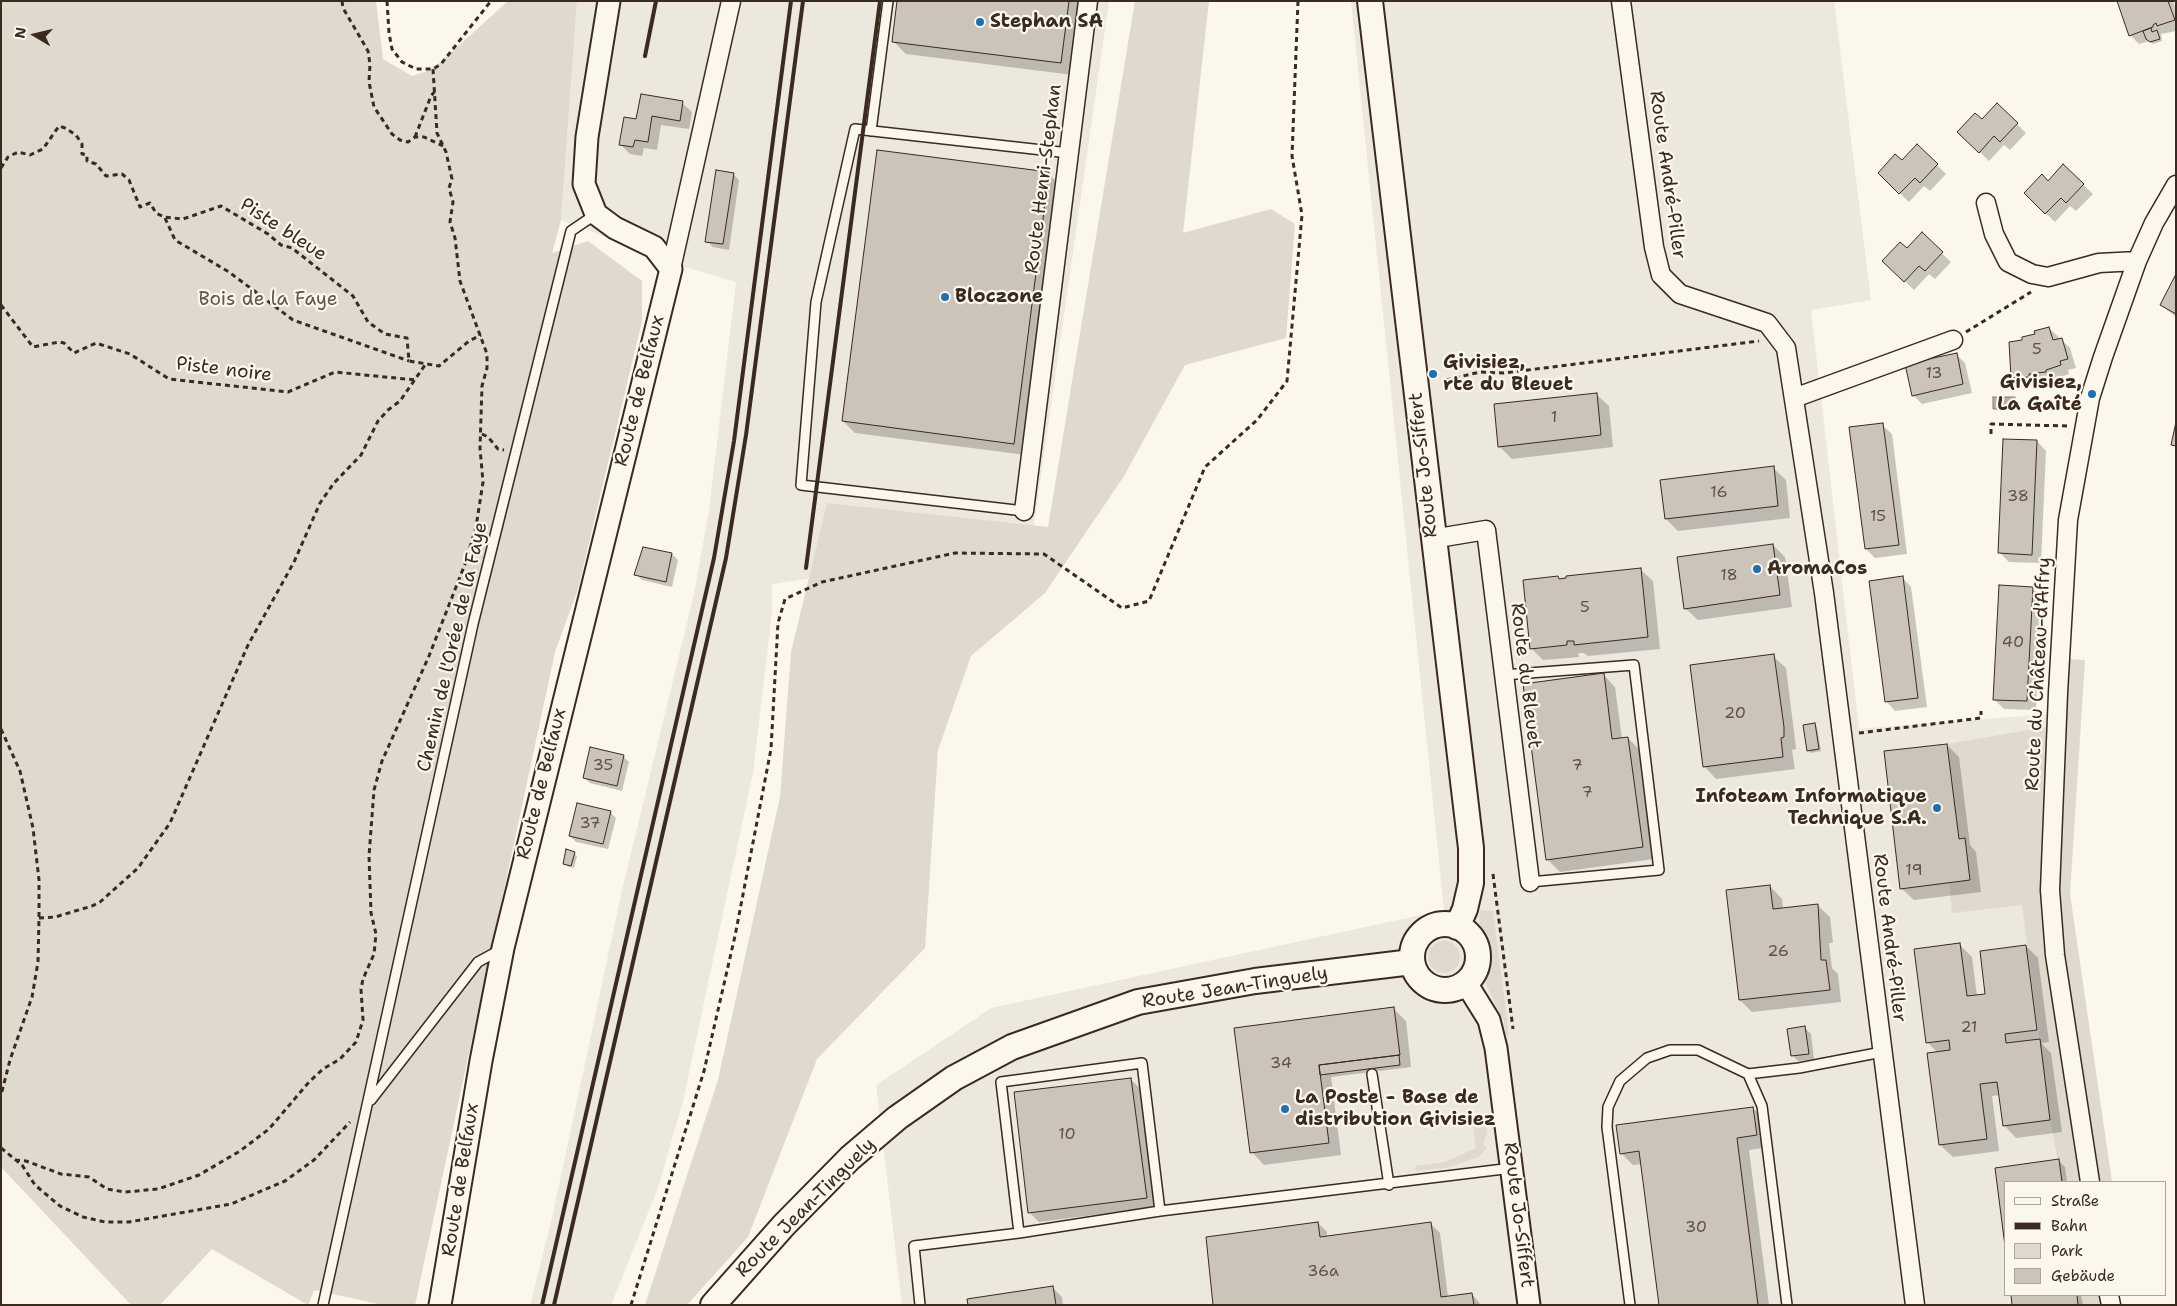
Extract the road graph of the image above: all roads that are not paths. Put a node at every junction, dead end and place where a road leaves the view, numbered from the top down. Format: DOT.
graph roads {
  1 [pos="610,1"];
  2 [pos="731,1"];
  3 [pos="888,1"];
  4 [pos="1088,1"];
  5 [pos="1370,1"];
  6 [pos="1621,1"];
  7 [pos="871,131"];
  8 [pos="1069,153"];
  9 [pos="2176,185"];
  10 [pos="1986,203"];
  11 [pos="596,214"];
  12 [pos="2137,261"];
  13 [pos="671,269"];
  14 [pos="1953,340"];
  15 [pos="1794,398"];
  16 [pos="1024,511"];
  17 [pos="1432,539"];
  18 [pos="1503,675"];
  19 [pos="1530,882"];
  20 [pos="1457,927"];
  21 [pos="503,948"];
  22 [pos="1412,962"];
  23 [pos="1466,983"];
  24 [pos="1882,1052"];
  25 [pos="1372,1074"];
  26 [pos="1748,1074"];
  27 [pos="369,1102"];
  28 [pos="1512,1168"];
  29 [pos="2090,1181"];
  30 [pos="1388,1185"];
  31 [pos="1160,1211"];
  32 [pos="1019,1233"];
  33 [pos="323,1305"];
  34 [pos="440,1305"];
  35 [pos="712,1305"];
  36 [pos="920,1305"];
  37 [pos="1529,1305"];
  38 [pos="1630,1305"];
  39 [pos="1787,1305"];
  40 [pos="1915,1305"];
  1 -- 11 [label="street"];
  2 -- 13 [label="street"];
  3 -- 7 [label="lane"];
  4 -- 8 [label="street, Route Henri-Stephan"];
  5 -- 17 [label="main road, Route Jo-Siffert"];
  6 -- 15 [label="street, Route André-Piller"];
  7 -- 8 [label="lane"];
  7 -- 16 [label="lane"];
  8 -- 16 [label="street, Route Henri-Stephan"];
  9 -- 12 [label="street, Route du Château-d'Affry"];
  10 -- 12 [label="street"];
  11 -- 13 [label="street"];
  11 -- 27 [label="lane, Chemin de l'Orée de la Faye"];
  12 -- 29 [label="street, Route du Château-d'Affry"];
  13 -- 21 [label="street, Route de Belfaux"];
  14 -- 15 [label="street"];
  15 -- 24 [label="street, Route André-Piller"];
  17 -- 18 [label="street, Route du Bleuet"];
  17 -- 20 [label="main road, Route Jo-Siffert"];
  18 -- 19 [label="street, Route du Bleuet"];
  18 -- 19 [label="lane"];
  20 -- 22 [label="main road"];
  20 -- 23 [label="main road"];
  21 -- 27 [label="lane, Chemin de l'Orée de la Faye"];
  21 -- 34 [label="street, Route de Belfaux"];
  22 -- 23 [label="main road"];
  22 -- 35 [label="main road, Route Jean-Tinguely"];
  23 -- 28 [label="street, Route Jo-Siffert"];
  24 -- 26 [label="lane"];
  24 -- 40 [label="street, Route André-Piller"];
  25 -- 30 [label="lane"];
  26 -- 38 [label="lane"];
  26 -- 39 [label="lane"];
  27 -- 33 [label="lane, Chemin de l'Orée de la Faye"];
  28 -- 30 [label="lane"];
  28 -- 37 [label="street, Route Jo-Siffert"];
  30 -- 31 [label="lane"];
  31 -- 32 [label="lane"];
  31 -- 32 [label="lane"];
  32 -- 36 [label="lane"];
}
